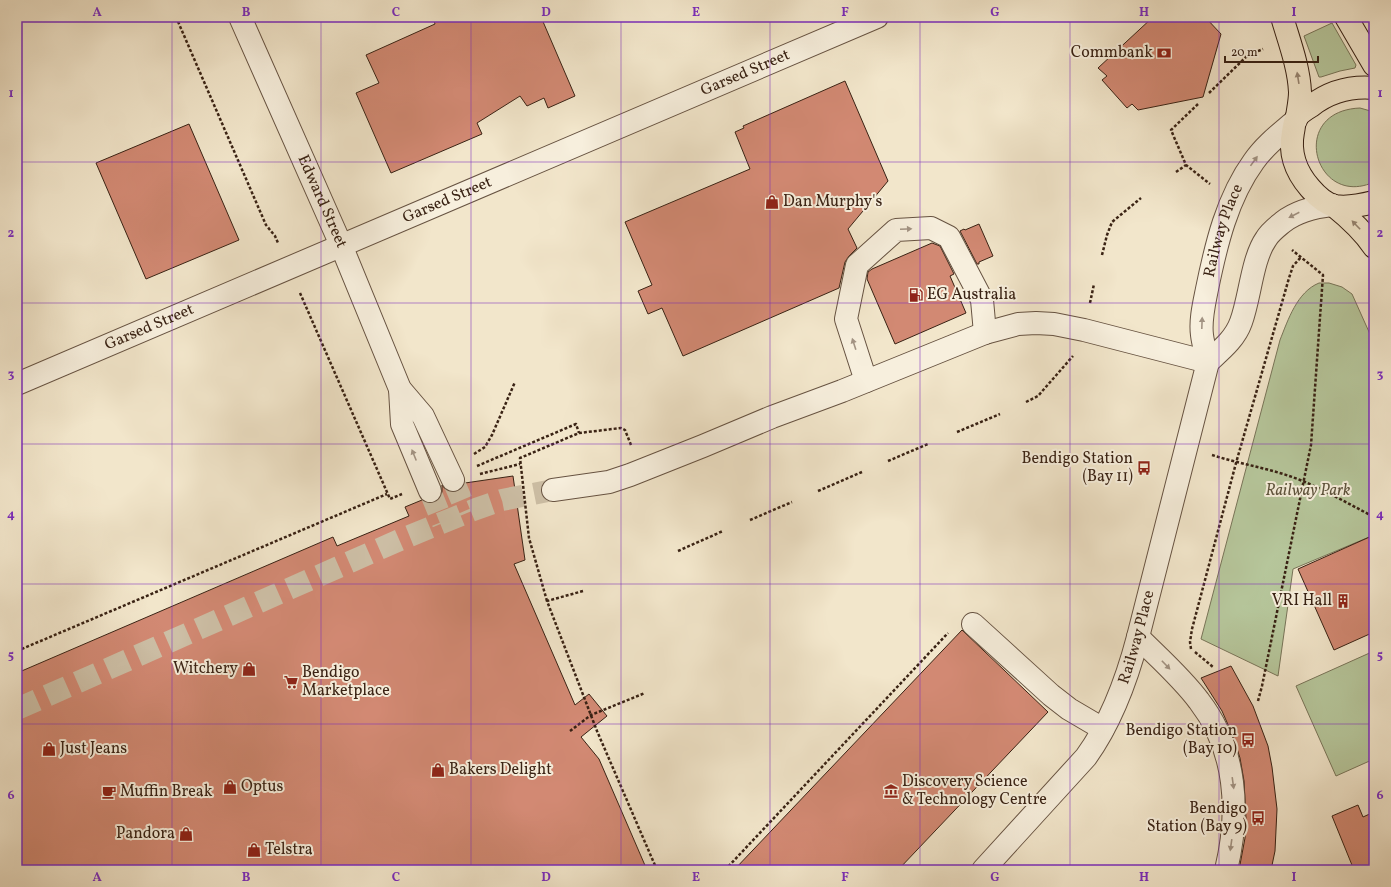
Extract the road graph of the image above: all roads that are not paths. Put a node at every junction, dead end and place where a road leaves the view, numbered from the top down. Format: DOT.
graph roads {
  1 [pos="240,17"];
  2 [pos="877,17"];
  3 [pos="1282,17"];
  4 [pos="1346,17"];
  5 [pos="1374,65"];
  6 [pos="1374,88"];
  7 [pos="1296,119"];
  8 [pos="1374,202"];
  9 [pos="1333,205"];
  10 [pos="341,245"];
  11 [pos="1374,247"];
  12 [pos="985,333"];
  13 [pos="1208,362"];
  14 [pos="866,381"];
  15 [pos="17,384"];
  16 [pos="400,389"];
  17 [pos="453,480"];
  18 [pos="428,487"];
  19 [pos="552,490"];
  20 [pos="973,624"];
  21 [pos="1138,637"];
  22 [pos="1103,729"];
  23 [pos="983,870"];
  24 [pos="1226,870"];
  1 -- 10 [label="street, Edward Street"];
  2 -- 10 [label="street, Garsed Street"];
  7 -- 3 [label="main road, one-way"];
  4 -- 5 [label="main road"];
  6 -- 7 [label="main road"];
  7 -- 9 [label="main road"];
  13 -- 7 [label="street, Railway Place, one-way"];
  8 -- 9 [label="main road"];
  11 -- 9 [label="main road, one-way"];
  9 -- 13 [label="street, one-way"];
  10 -- 15 [label="street, Garsed Street"];
  10 -- 16 [label="street, Edward Street"];
  12 -- 13 [label="street"];
  12 -- 14 [label="street"];
  14 -- 12 [label="street, one-way"];
  13 -- 21 [label="street, Railway Place"];
  14 -- 19 [label="street"];
  16 -- 17 [label="street"];
  18 -- 16 [label="street, one-way"];
  20 -- 22 [label="street"];
  21 -- 22 [label="street, Railway Place"];
  21 -- 24 [label="street, one-way"];
  22 -- 23 [label="street, Railway Place"];
}
